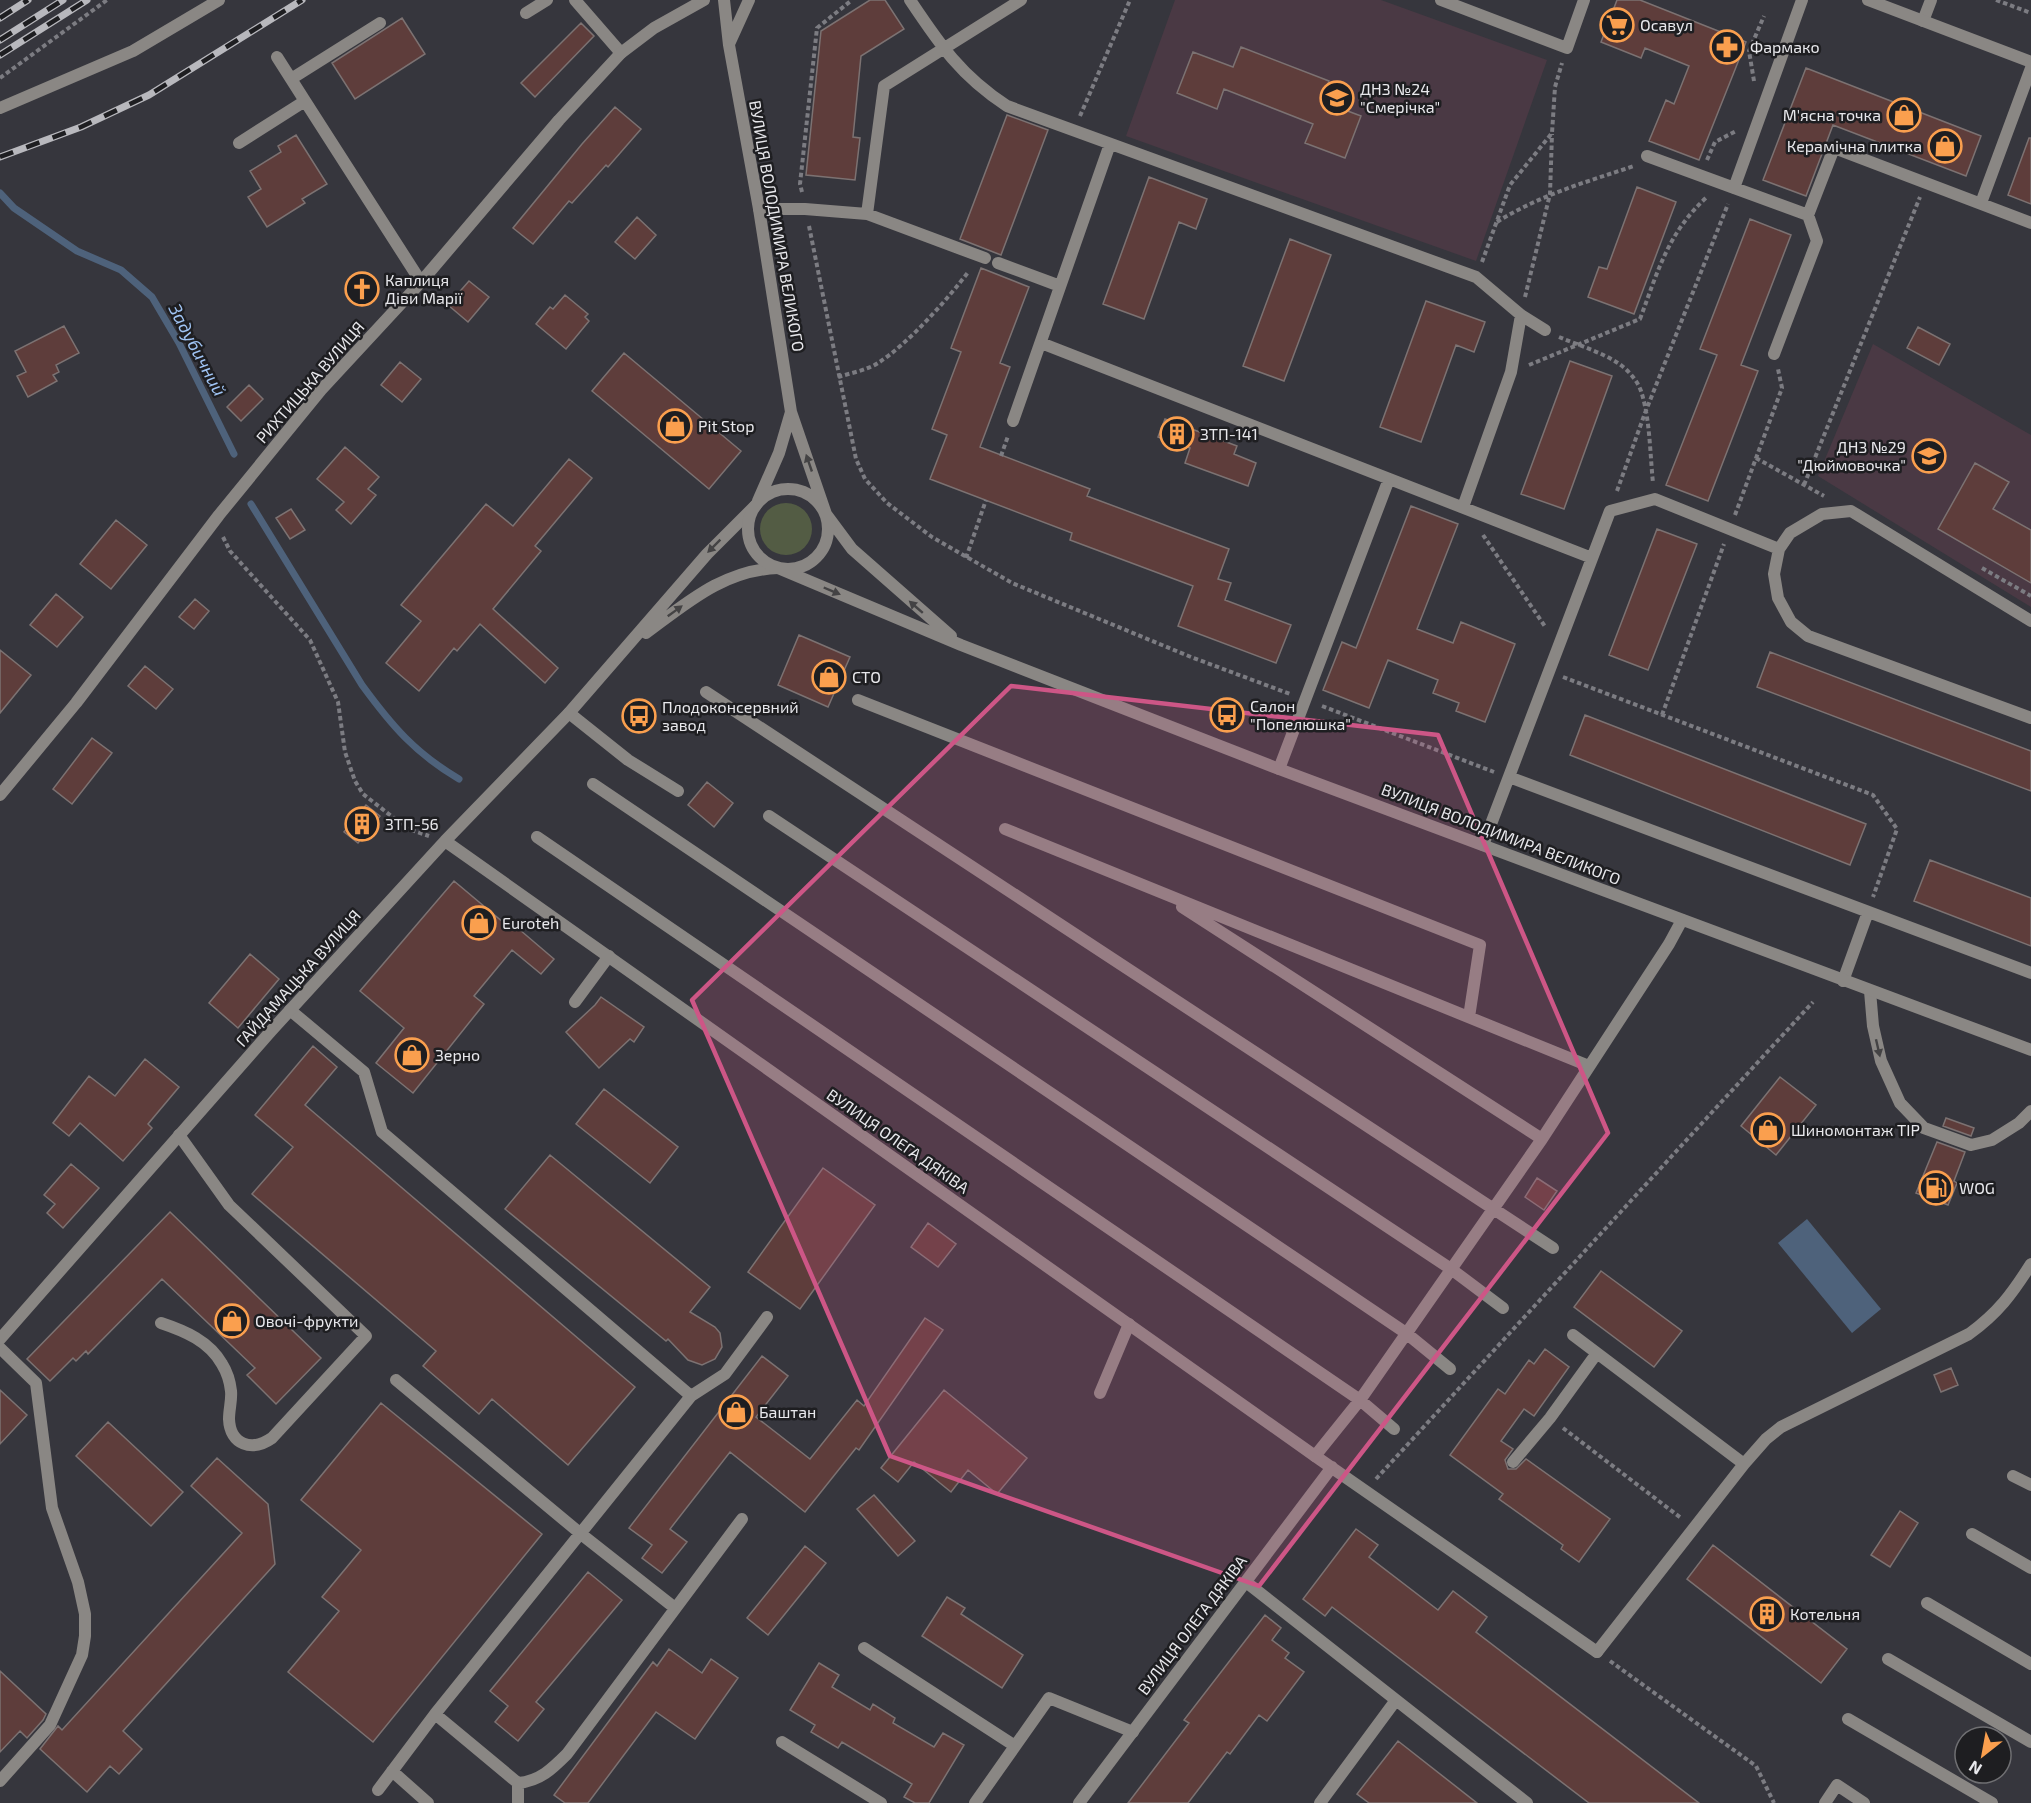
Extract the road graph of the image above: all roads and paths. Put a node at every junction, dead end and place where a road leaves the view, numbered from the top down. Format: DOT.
graph roads {
  1 [pos="107,0"];
  2 [pos="219,0"];
  3 [pos="547,0"];
  4 [pos="575,0"];
  5 [pos="704,0"];
  6 [pos="724,0"];
  7 [pos="749,0"];
  8 [pos="852,0"];
  9 [pos="910,0"];
  10 [pos="1021,0"];
  11 [pos="1130,0"];
  12 [pos="1441,0"];
  13 [pos="1584,0"];
  14 [pos="1802,0"];
  15 [pos="1868,0"];
  16 [pos="1931,0"];
  17 [pos="1996,0"];
  18 [pos="526,13"];
  19 [pos="2031,14"];
  20 [pos="1764,16"];
  21 [pos="1923,21"];
  22 [pos="380,22"];
  23 [pos="729,45"];
  24 [pos="1567,48"];
  25 [pos="944,50"];
  26 [pos="621,54"];
  27 [pos="277,57"];
  28 [pos="2031,62"];
  29 [pos="2031,68"];
  30 [pos="0,78"];
  31 [pos="291,79"];
  32 [pos="1754,85"];
  33 [pos="305,101"];
  34 [pos="0,108"];
  35 [pos="1759,119"];
  36 [pos="1074,131"];
  37 [pos="1552,133"];
  38 [pos="239,143"];
  39 [pos="1110,144"];
  40 [pos="1647,156"];
  41 [pos="1701,176"];
  42 [pos="1926,182"];
  43 [pos="1722,184"];
  44 [pos="1734,188"];
  45 [pos="1550,194"];
  46 [pos="1982,203"];
  47 [pos="759,209"];
  48 [pos="805,209"];
  49 [pos="867,214"];
  50 [pos="1808,215"];
  51 [pos="1496,222"];
  52 [pos="2031,223"];
  53 [pos="983,257"];
  54 [pos="998,263"];
  55 [pos="1476,277"];
  56 [pos="421,282"];
  57 [pos="1060,286"];
  58 [pos="1521,315"];
  59 [pos="1545,330"];
  60 [pos="1041,343"];
  61 [pos="1578,345"];
  62 [pos="1774,354"];
  63 [pos="1511,372"];
  64 [pos="838,377"];
  65 [pos="1782,388"];
  66 [pos="791,412"];
  67 [pos="1645,413"];
  68 [pos="1013,421"];
  69 [pos="1756,458"];
  70 [pos="1389,478"];
  71 [pos="1804,485"];
  72 [pos="1656,499"];
  73 [pos="986,500"];
  74 [pos="756,505"];
  75 [pos="1463,507"];
  76 [pos="1610,511"];
  77 [pos="1851,511"];
  78 [pos="826,514"];
  79 [pos="215,520"];
  80 [pos="1730,529"];
  81 [pos="1482,535"];
  82 [pos="1779,549"];
  83 [pos="966,558"];
  84 [pos="1592,558"];
  85 [pos="778,568"];
  86 [pos="2031,621"];
  87 [pos="961,645"];
  88 [pos="628,646"];
  89 [pos="1559,646"];
  90 [pos="1549,672"];
  91 [pos="706,692"];
  92 [pos="1305,699"];
  93 [pos="858,700"];
  94 [pos="569,713"];
  95 [pos="1662,715"];
  96 [pos="2031,718"];
  97 [pos="1279,769"];
  98 [pos="1509,777"];
  99 [pos="592,784"];
  100 [pos="678,791"];
  101 [pos="0,795"];
  102 [pos="769,816"];
  103 [pos="1005,829"];
  104 [pos="537,837"];
  105 [pos="445,841"];
  106 [pos="1483,845"];
  107 [pos="1155,890"];
  108 [pos="1868,912"];
  109 [pos="1682,920"];
  110 [pos="609,956"];
  111 [pos="2031,973"];
  112 [pos="1843,981"];
  113 [pos="1870,991"];
  114 [pos="575,1002"];
  115 [pos="1813,1002"];
  116 [pos="290,1010"];
  117 [pos="1469,1017"];
  118 [pos="2031,1050"];
  119 [pos="1589,1066"];
  120 [pos="2031,1111"];
  121 [pos="179,1135"];
  122 [pos="1542,1139"];
  123 [pos="1494,1208"];
  124 [pos="1553,1248"];
  125 [pos="2031,1264"];
  126 [pos="1451,1269"];
  127 [pos="1503,1308"];
  128 [pos="767,1317"];
  129 [pos="161,1323"];
  130 [pos="1129,1324"];
  131 [pos="1406,1333"];
  132 [pos="1574,1335"];
  133 [pos="0,1339"];
  134 [pos="0,1348"];
  135 [pos="1597,1353"];
  136 [pos="1450,1369"];
  137 [pos="396,1380"];
  138 [pos="1100,1393"];
  139 [pos="691,1396"];
  140 [pos="1360,1400"];
  141 [pos="1550,1418"];
  142 [pos="1394,1429"];
  143 [pos="1315,1456"];
  144 [pos="1513,1462"];
  145 [pos="1743,1464"];
  146 [pos="1332,1467"];
  147 [pos="2013,1476"];
  148 [pos="2031,1485"];
  149 [pos="1366,1491"];
  150 [pos="742,1519"];
  151 [pos="1694,1528"];
  152 [pos="581,1533"];
  153 [pos="1972,1534"];
  154 [pos="2031,1568"];
  155 [pos="1246,1582"];
  156 [pos="1927,1603"];
  157 [pos="675,1608"];
  158 [pos="864,1648"];
  159 [pos="1597,1652"];
  160 [pos="1888,1659"];
  161 [pos="2031,1664"];
  162 [pos="1396,1700"];
  163 [pos="435,1714"];
  164 [pos="1848,1719"];
  165 [pos="1133,1732"];
  166 [pos="782,1742"];
  167 [pos="2031,1742"];
  168 [pos="1015,1746"];
  169 [pos="392,1771"];
  170 [pos="0,1781"];
  171 [pos="518,1783"];
  172 [pos="378,1790"];
  173 [pos="428,1803"];
  174 [pos="518,1803"];
  175 [pos="881,1803"];
  176 [pos="975,1803"];
  177 [pos="1079,1803"];
  178 [pos="1320,1803"];
  179 [pos="1527,1803"];
  180 [pos="1774,1803"];
  181 [pos="1825,1803"];
  182 [pos="1864,1803"];
  183 [pos="1992,1803"];
  1 -- 30 [label="path"];
  2 -- 34 [label="street"];
  3 -- 18 [label="street"];
  4 -- 26 [label="street"];
  5 -- 26 [label="street, РИХТИЦЬКА ВУЛИЦЯ"];
  6 -- 23 [label="street, ВУЛИЦЯ ВОЛОДИМИРА ВЕЛИКОГО"];
  7 -- 23 [label="street"];
  8 -- 48 [label="path"];
  9 -- 25 [label="street"];
  10 -- 25 [label="street"];
  11 -- 36 [label="path"];
  12 -- 24 [label="street"];
  13 -- 24 [label="street"];
  14 -- 35 [label="street"];
  15 -- 21 [label="street"];
  16 -- 21 [label="street"];
  17 -- 19 [label="path"];
  20 -- 32 [label="path"];
  21 -- 28 [label="street"];
  22 -- 31 [label="street"];
  23 -- 47 [label="street, ВУЛИЦЯ ВОЛОДИМИРА ВЕЛИКОГО"];
  24 -- 37 [label="path"];
  25 -- 36 [label="street"];
  25 -- 49 [label="street"];
  26 -- 56 [label="street, РИХТИЦЬКА ВУЛИЦЯ"];
  27 -- 31 [label="street"];
  29 -- 46 [label="street"];
  31 -- 33 [label="street"];
  33 -- 38 [label="street"];
  33 -- 56 [label="street"];
  35 -- 41 [label="path"];
  35 -- 44 [label="street"];
  36 -- 39 [label="street"];
  37 -- 45 [label="path"];
  37 -- 51 [label="path"];
  39 -- 55 [label="street"];
  39 -- 57 [label="street"];
  40 -- 41 [label="street"];
  40 -- 45 [label="path"];
  41 -- 43 [label="street"];
  42 -- 46 [label="street"];
  42 -- 50 [label="street"];
  42 -- 71 [label="path"];
  43 -- 44 [label="street"];
  43 -- 61 [label="path"];
  44 -- 50 [label="street"];
  44 -- 67 [label="path"];
  45 -- 51 [label="path"];
  45 -- 58 [label="path"];
  46 -- 52 [label="street"];
  47 -- 48 [label="street"];
  47 -- 66 [label="street, ВУЛИЦЯ ВОЛОДИМИРА ВЕЛИКОГО"];
  48 -- 49 [label="street"];
  48 -- 64 [label="path"];
  49 -- 53 [label="street"];
  50 -- 62 [label="street"];
  51 -- 55 [label="path"];
  53 -- 64 [label="path"];
  54 -- 57 [label="street"];
  55 -- 58 [label="street"];
  56 -- 79 [label="street, РИХТИЦЬКА ВУЛИЦЯ"];
  57 -- 60 [label="street"];
  58 -- 59 [label="street"];
  58 -- 63 [label="street"];
  59 -- 61 [label="path"];
  60 -- 68 [label="street"];
  60 -- 70 [label="street"];
  61 -- 63 [label="path"];
  61 -- 67 [label="path"];
  63 -- 75 [label="street"];
  64 -- 83 [label="path"];
  65 -- 69 [label="path"];
  66 -- 74 [label="street, ВУЛИЦЯ ВОЛОДИМИРА ВЕЛИКОГО"];
  78 -- 66 [label="street, ВУЛИЦЯ ВОЛОДИМИРА ВЕЛИКОГО, one-way"];
  67 -- 72 [label="path"];
  67 -- 76 [label="path"];
  69 -- 71 [label="path"];
  69 -- 80 [label="path"];
  70 -- 75 [label="street"];
  70 -- 92 [label="street"];
  71 -- 77 [label="path"];
  72 -- 76 [label="street"];
  72 -- 80 [label="street"];
  73 -- 83 [label="path"];
  74 -- 78 [label="street"];
  74 -- 85 [label="street"];
  74 -- 88 [label="street, ГАЙДАМАЦЬКА ВУЛИЦЯ, one-way"];
  75 -- 84 [label="street"];
  76 -- 84 [label="street"];
  77 -- 82 [label="street"];
  77 -- 86 [label="street"];
  78 -- 85 [label="street"];
  87 -- 78 [label="street, ВУЛИЦЯ ВОЛОДИМИРА ВЕЛИКОГО, one-way"];
  79 -- 101 [label="street, РИХТИЦЬКА ВУЛИЦЯ"];
  79 -- 105 [label="path"];
  80 -- 82 [label="street"];
  80 -- 95 [label="path"];
  81 -- 89 [label="path"];
  82 -- 96 [label="street"];
  83 -- 92 [label="path"];
  84 -- 89 [label="street"];
  85 -- 87 [label="street, ВУЛИЦЯ ВОЛОДИМИРА ВЕЛИКОГО, one-way"];
  88 -- 85 [label="street, ГАЙДАМАЦЬКА ВУЛИЦЯ, one-way"];
  87 -- 97 [label="street, ВУЛИЦЯ ВОЛОДИМИРА ВЕЛИКОГО"];
  88 -- 94 [label="street, ГАЙДАМАЦЬКА ВУЛИЦЯ"];
  89 -- 90 [label="street"];
  90 -- 95 [label="path"];
  90 -- 98 [label="street"];
  91 -- 123 [label="street"];
  92 -- 97 [label="street"];
  92 -- 98 [label="path"];
  93 -- 117 [label="street"];
  94 -- 100 [label="street"];
  94 -- 105 [label="street, ГАЙДАМАЦЬКА ВУЛИЦЯ"];
  95 -- 108 [label="path"];
  97 -- 106 [label="street, ВУЛИЦЯ ВОЛОДИМИРА ВЕЛИКОГО"];
  98 -- 106 [label="street"];
  98 -- 108 [label="street"];
  99 -- 131 [label="street"];
  102 -- 126 [label="street"];
  103 -- 107 [label="street"];
  104 -- 140 [label="street"];
  105 -- 110 [label="street, ВУЛИЦЯ ОЛЕГА ДЯКІВА"];
  105 -- 116 [label="street, ГАЙДАМАЦЬКА ВУЛИЦЯ"];
  106 -- 109 [label="street, ВУЛИЦЯ ВОЛОДИМИРА ВЕЛИКОГО"];
  107 -- 117 [label="street"];
  107 -- 122 [label="street"];
  108 -- 111 [label="street"];
  108 -- 112 [label="street"];
  109 -- 112 [label="street, ВУЛИЦЯ ВОЛОДИМИРА ВЕЛИКОГО"];
  109 -- 119 [label="street"];
  110 -- 114 [label="street"];
  110 -- 130 [label="street, ВУЛИЦЯ ОЛЕГА ДЯКІВА"];
  112 -- 113 [label="street, ВУЛИЦЯ ВОЛОДИМИРА ВЕЛИКОГО"];
  113 -- 118 [label="street, ВУЛИЦЯ ВОЛОДИМИРА ВЕЛИКОГО"];
  113 -- 120 [label="street, one-way"];
  115 -- 149 [label="path"];
  116 -- 121 [label="street, ГАЙДАМАЦЬКА ВУЛИЦЯ"];
  116 -- 139 [label="street"];
  117 -- 119 [label="street"];
  119 -- 122 [label="street"];
  121 -- 129 [label="street"];
  121 -- 133 [label="street, ГАЙДАМАЦЬКА ВУЛИЦЯ"];
  122 -- 123 [label="street"];
  123 -- 124 [label="street"];
  123 -- 126 [label="street"];
  125 -- 145 [label="street"];
  126 -- 127 [label="street"];
  126 -- 131 [label="street"];
  128 -- 139 [label="street"];
  130 -- 138 [label="street"];
  130 -- 143 [label="street, ВУЛИЦЯ ОЛЕГА ДЯКІВА"];
  131 -- 136 [label="street"];
  131 -- 140 [label="street"];
  132 -- 135 [label="street"];
  134 -- 170 [label="street"];
  135 -- 141 [label="street"];
  135 -- 145 [label="street"];
  137 -- 152 [label="street"];
  139 -- 152 [label="street"];
  140 -- 142 [label="street"];
  140 -- 143 [label="street"];
  141 -- 144 [label="street"];
  141 -- 151 [label="path"];
  143 -- 146 [label="street, ВУЛИЦЯ ОЛЕГА ДЯКІВА"];
  145 -- 151 [label="street"];
  146 -- 149 [label="street, ВУЛИЦЯ ОЛЕГА ДЯКІВА"];
  146 -- 155 [label="street, ВУЛИЦЯ ОЛЕГА ДЯКІВА"];
  147 -- 148 [label="street"];
  149 -- 159 [label="street, ВУЛИЦЯ ОЛЕГА ДЯКІВА"];
  150 -- 157 [label="street"];
  151 -- 159 [label="street"];
  152 -- 157 [label="street"];
  152 -- 163 [label="street"];
  153 -- 154 [label="street"];
  155 -- 162 [label="street"];
  155 -- 165 [label="street, ВУЛИЦЯ ОЛЕГА ДЯКІВА"];
  156 -- 161 [label="street"];
  157 -- 171 [label="street"];
  158 -- 168 [label="street"];
  159 -- 180 [label="path"];
  160 -- 167 [label="street"];
  162 -- 178 [label="street"];
  162 -- 179 [label="street"];
  163 -- 169 [label="street"];
  163 -- 171 [label="street"];
  164 -- 183 [label="street"];
  165 -- 168 [label="street"];
  165 -- 177 [label="street, ВУЛИЦЯ ОЛЕГА ДЯКІВА"];
  166 -- 175 [label="street"];
  168 -- 176 [label="street"];
  169 -- 172 [label="street"];
  169 -- 173 [label="street"];
  171 -- 174 [label="street"];
  181 -- 182 [label="street"];
}
